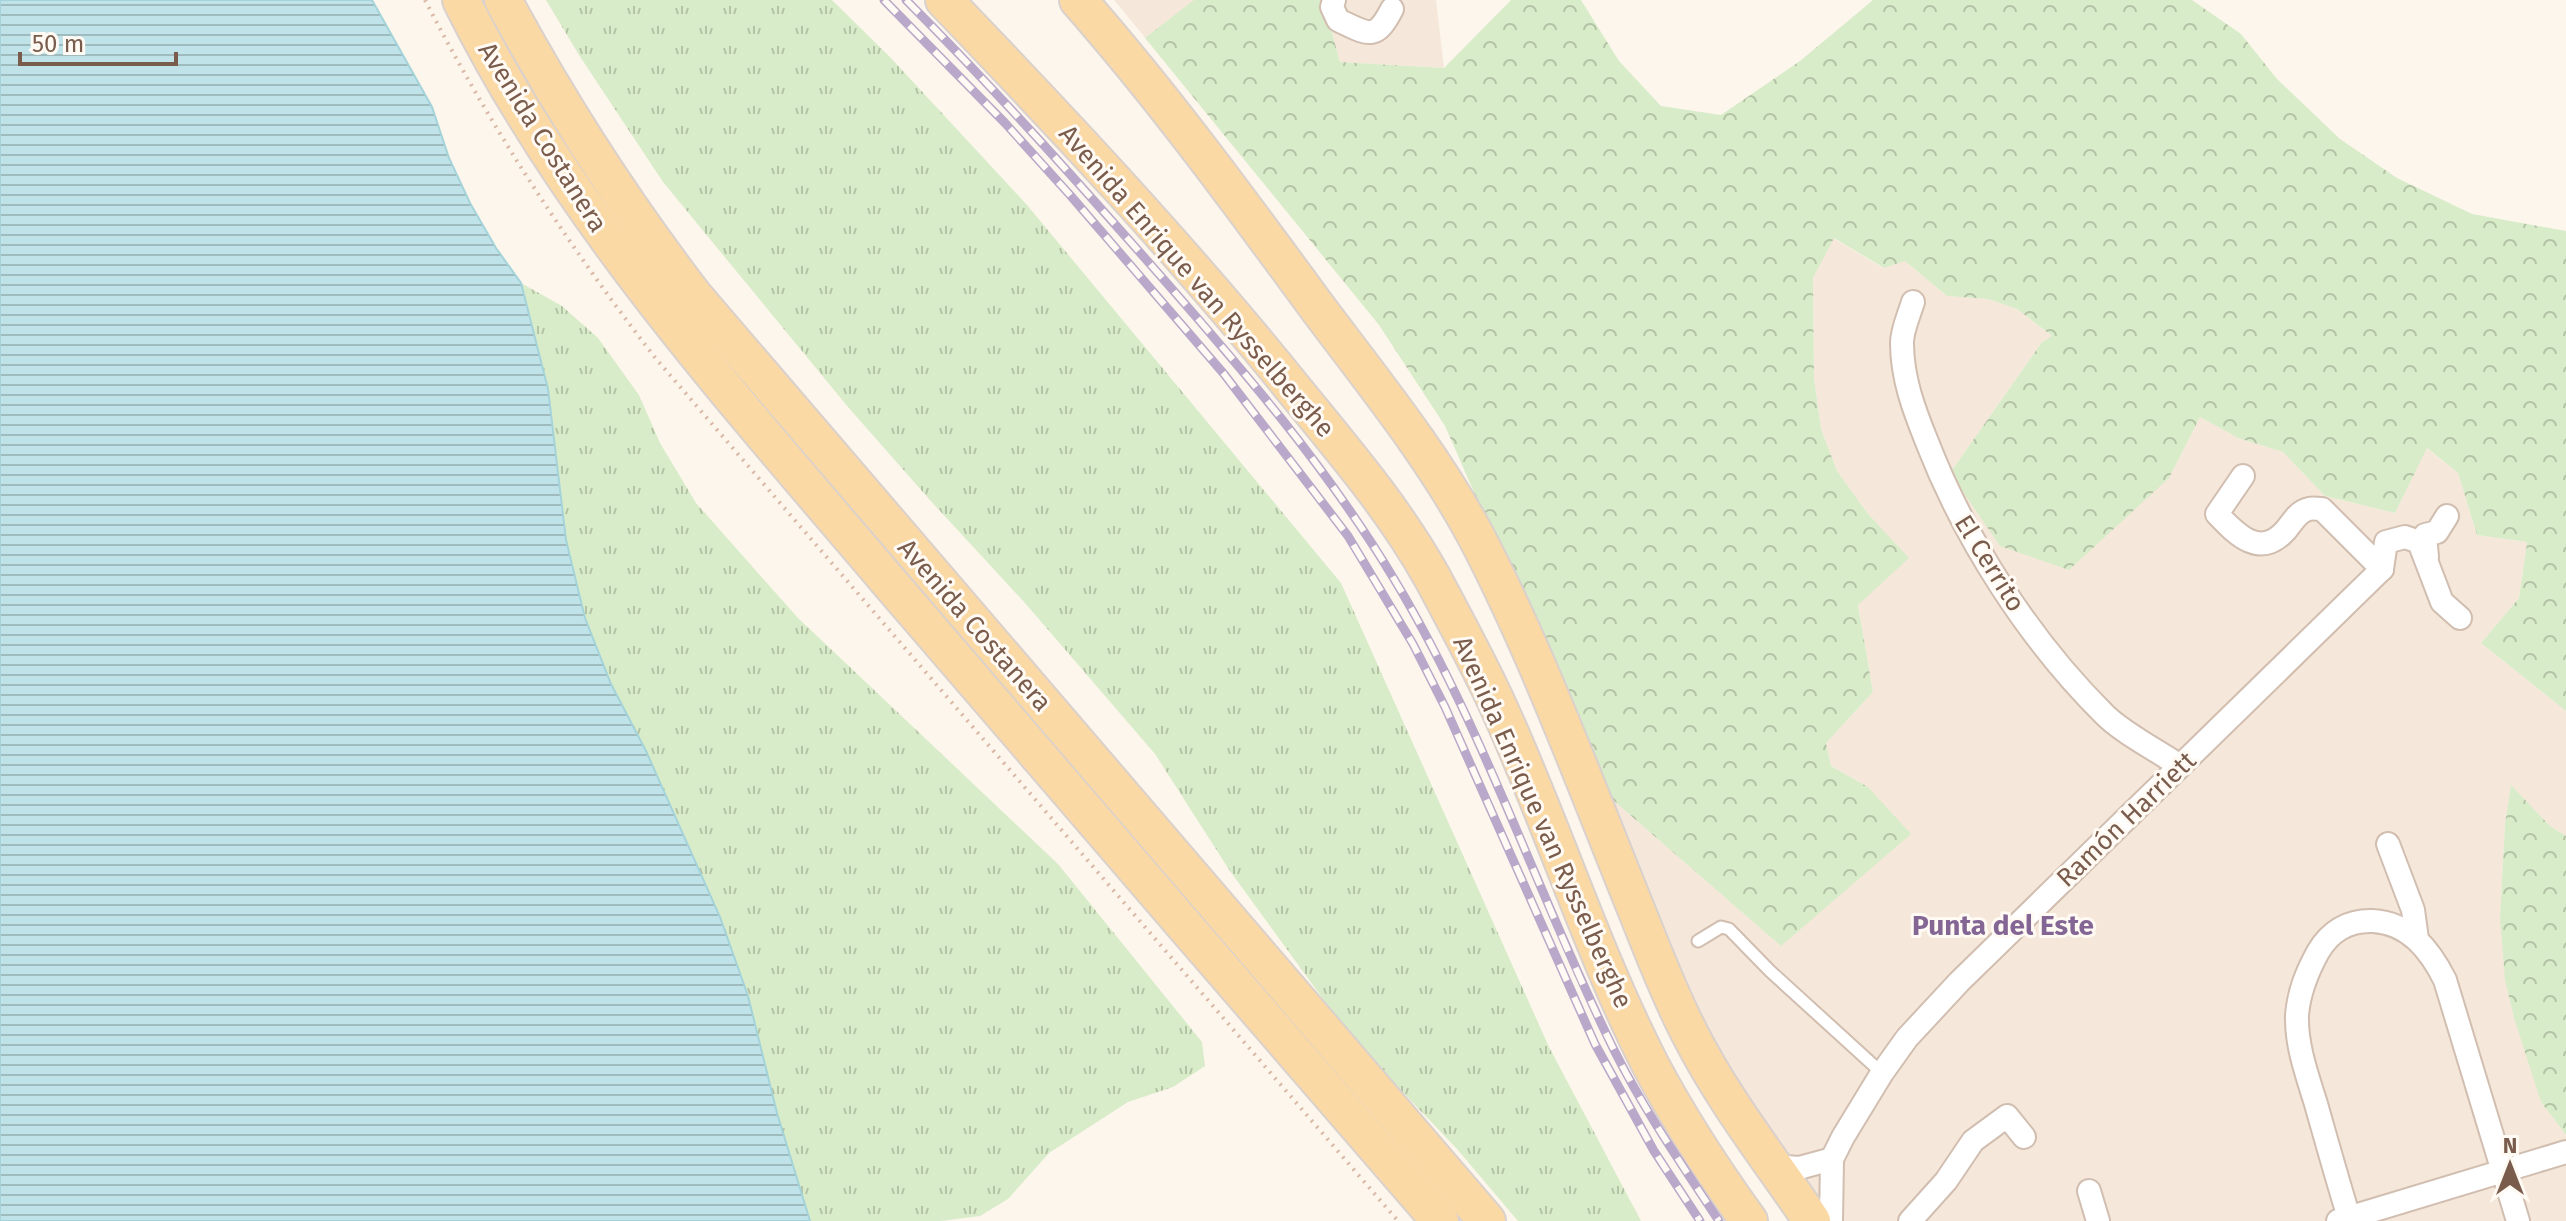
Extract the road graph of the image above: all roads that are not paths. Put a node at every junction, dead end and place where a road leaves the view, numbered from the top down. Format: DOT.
graph roads {
  1 [pos="461,0"];
  2 [pos="503,0"];
  3 [pos="944,0"];
  4 [pos="1078,0"];
  5 [pos="1102,0"];
  6 [pos="1334,0"];
  7 [pos="1392,9"];
  8 [pos="1215,169"];
  9 [pos="1913,302"];
  10 [pos="2243,476"];
  11 [pos="2447,516"];
  12 [pos="2428,562"];
  13 [pos="2382,569"];
  14 [pos="2460,618"];
  15 [pos="2180,766"];
  16 [pos="2388,844"];
  17 [pos="2417,939"];
  18 [pos="1698,941"];
  19 [pos="1882,1073"];
  20 [pos="2024,1137"];
  21 [pos="2566,1152"];
  22 [pos="1832,1159"];
  23 [pos="1775,1166"];
  24 [pos="2503,1172"];
  25 [pos="2089,1191"];
  26 [pos="2345,1220"];
  27 [pos="1440,1221"];
  28 [pos="1487,1221"];
  29 [pos="1749,1221"];
  30 [pos="1812,1221"];
  31 [pos="1831,1221"];
  32 [pos="1910,1221"];
  33 [pos="2098,1221"];
  34 [pos="2518,1221"];
  1 -- 27 [label="main road, Avenida Costanera"];
  2 -- 28 [label="main road, Avenida Costanera"];
  3 -- 29 [label="main road, Avenida Enrique van Rysselberghe"];
  4 -- 8 [label="main road, Avenida Enrique van Rysselberghe"];
  5 -- 8 [label="street"];
  6 -- 7 [label="street"];
  8 -- 23 [label="main road, Avenida Enrique van Rysselberghe"];
  9 -- 15 [label="street, El Cerrito"];
  10 -- 13 [label="street"];
  11 -- 12 [label="street"];
  12 -- 13 [label="street, Ramón Harriett"];
  12 -- 14 [label="street"];
  13 -- 15 [label="street, Ramón Harriett"];
  15 -- 19 [label="street, Ramón Harriett"];
  16 -- 17 [label="street"];
  17 -- 24 [label="street"];
  17 -- 26 [label="street"];
  18 -- 19 [label="lane"];
  19 -- 22 [label="street, Ramón Harriett"];
  20 -- 32 [label="street"];
  21 -- 24 [label="street"];
  22 -- 23 [label="street"];
  22 -- 31 [label="street, Ramón Harriett"];
  23 -- 30 [label="main road, Avenida Enrique van Rysselberghe"];
  24 -- 26 [label="street"];
  24 -- 34 [label="street"];
  25 -- 33 [label="street"];
}
